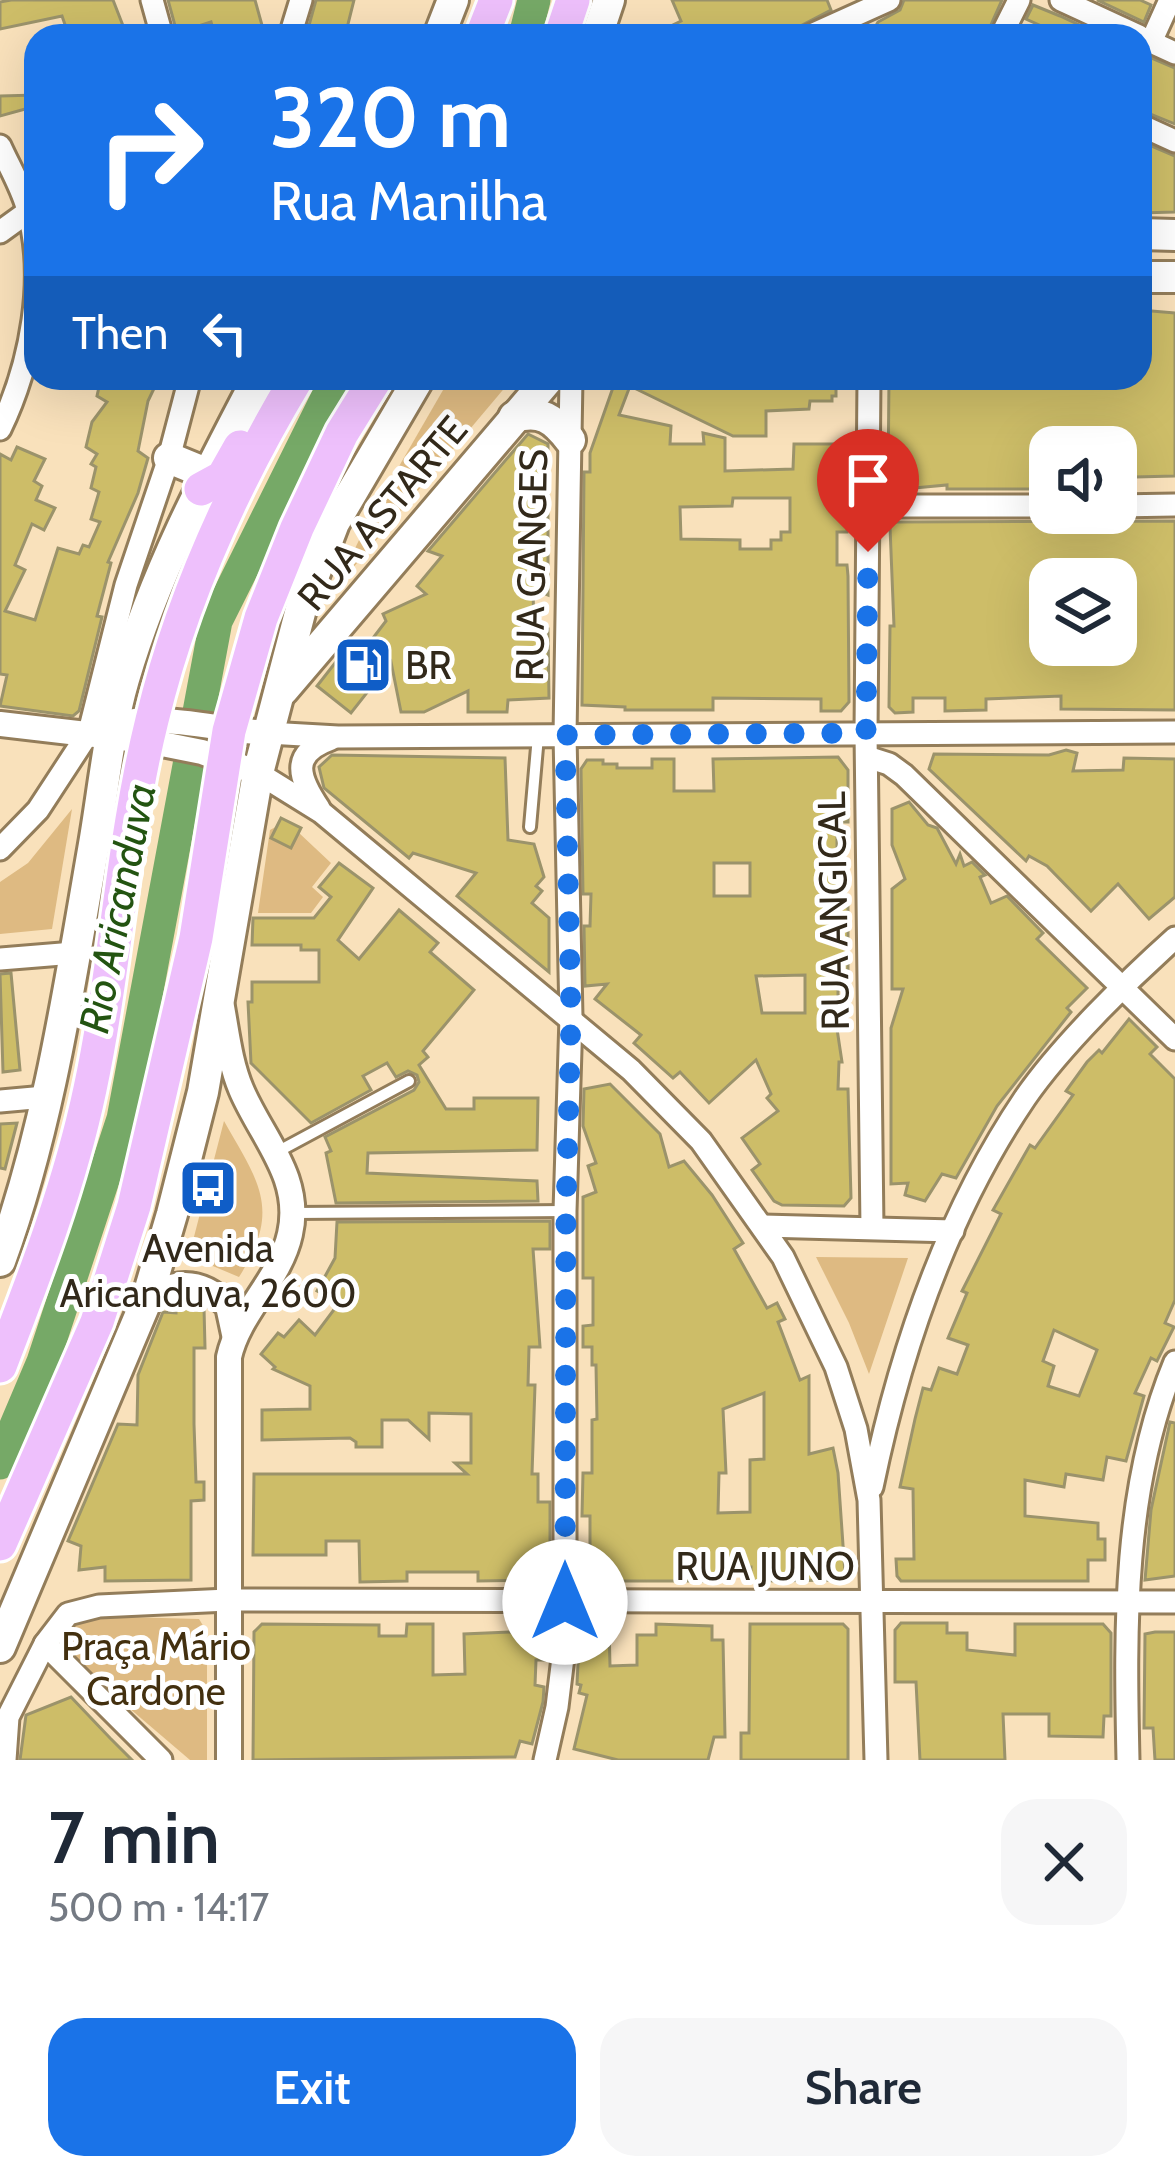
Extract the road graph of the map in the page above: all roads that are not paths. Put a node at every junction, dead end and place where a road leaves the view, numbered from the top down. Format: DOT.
graph roads {
  1 [pos="889,0"];
  2 [pos="1061,0"];
  3 [pos="1170,0"];
  4 [pos="855,24"];
  5 [pos="1113,24"];
  6 [pos="1152,25"];
  7 [pos="0,146"];
  8 [pos="24,202"];
  9 [pos="24,365"];
  10 [pos="187,390"];
  11 [pos="252,390"];
  12 [pos="273,390"];
  13 [pos="291,390"];
  14 [pos="369,390"];
  15 [pos="412,390"];
  16 [pos="538,390"];
  17 [pos="571,390"];
  18 [pos="869,390"];
  19 [pos="514,417"];
  20 [pos="0,429"];
  21 [pos="570,440"];
  22 [pos="169,458"];
  23 [pos="204,482"];
  24 [pos="868,506"];
  25 [pos="1029,506"];
  26 [pos="1137,506"];
  27 [pos="1175,506"];
  28 [pos="276,700"];
  29 [pos="0,724"];
  30 [pos="105,731"];
  31 [pos="1175,732"];
  32 [pos="160,733"];
  33 [pos="268,733"];
  34 [pos="866,733"];
  35 [pos="565,735"];
  36 [pos="538,736"];
  37 [pos="338,737"];
  38 [pos="216,742"];
  39 [pos="867,757"];
  40 [pos="258,772"];
  41 [pos="321,812"];
  42 [pos="530,827"];
  43 [pos="0,849"];
  44 [pos="1175,938"];
  45 [pos="74,953"];
  46 [pos="0,959"];
  47 [pos="1125,989"];
  48 [pos="220,998"];
  49 [pos="571,1017"];
  50 [pos="1175,1039"];
  51 [pos="409,1081"];
  52 [pos="46,1097"];
  53 [pos="0,1101"];
  54 [pos="277,1152"];
  55 [pos="10,1210"];
  56 [pos="566,1211"];
  57 [pos="293,1213"];
  58 [pos="763,1226"];
  59 [pos="872,1228"];
  60 [pos="953,1231"];
  61 [pos="0,1262"];
  62 [pos="147,1299"];
  63 [pos="234,1334"];
  64 [pos="1175,1362"];
  65 [pos="0,1366"];
  66 [pos="869,1499"];
  67 [pos="0,1544"];
  68 [pos="228,1600"];
  69 [pos="565,1602"];
  70 [pos="870,1602"];
  71 [pos="1129,1602"];
  72 [pos="1175,1602"];
  73 [pos="45,1644"];
  74 [pos="0,1647"];
  75 [pos="4,1760"];
  76 [pos="161,1760"];
  77 [pos="229,1760"];
  78 [pos="545,1760"];
  79 [pos="876,1760"];
  80 [pos="1128,1760"];
  1 -- 4 [label="street"];
  2 -- 5 [label="street"];
  3 -- 6 [label="street"];
  7 -- 8 [label="street"];
  9 -- 20 [label="street"];
  10 -- 22 [label="street"];
  11 -- 23 [label="main road"];
  12 -- 23 [label="highway"];
  13 -- 32 [label="highway"];
  14 -- 38 [label="highway"];
  15 -- 28 [label="main road"];
  16 -- 19 [label="main road, RUA ASTARTE"];
  17 -- 21 [label="street, RUA GANGES"];
  18 -- 24 [label="street, RUA ANGICAL"];
  19 -- 21 [label="main road"];
  19 -- 28 [label="main road, RUA ASTARTE"];
  21 -- 35 [label="street, RUA GANGES"];
  22 -- 23 [label="main road"];
  22 -- 30 [label="street"];
  23 -- 30 [label="main road"];
  24 -- 25 [label="street"];
  24 -- 34 [label="street, RUA ANGICAL"];
  26 -- 27 [label="street"];
  28 -- 33 [label="main road"];
  29 -- 30 [label="street"];
  30 -- 32 [label="street"];
  30 -- 43 [label="street"];
  30 -- 45 [label="main road"];
  31 -- 34 [label="street"];
  32 -- 38 [label="street"];
  32 -- 65 [label="highway"];
  33 -- 37 [label="street"];
  33 -- 38 [label="street"];
  33 -- 40 [label="main road"];
  34 -- 35 [label="street"];
  34 -- 39 [label="street, RUA ANGICAL"];
  35 -- 36 [label="street"];
  35 -- 49 [label="street, RUA GANGES"];
  36 -- 37 [label="street"];
  36 -- 42 [label="lane"];
  37 -- 41 [label="street"];
  38 -- 40 [label="street"];
  38 -- 67 [label="highway"];
  39 -- 47 [label="street"];
  39 -- 59 [label="street, RUA ANGICAL"];
  40 -- 41 [label="street"];
  40 -- 48 [label="main road"];
  41 -- 49 [label="street"];
  44 -- 47 [label="street"];
  45 -- 46 [label="street"];
  45 -- 52 [label="main road"];
  47 -- 50 [label="street"];
  47 -- 60 [label="street"];
  48 -- 54 [label="street"];
  48 -- 62 [label="main road"];
  49 -- 56 [label="street, RUA GANGES"];
  49 -- 58 [label="street"];
  51 -- 54 [label="lane"];
  52 -- 53 [label="street"];
  52 -- 55 [label="main road"];
  54 -- 57 [label="street"];
  55 -- 61 [label="main road"];
  56 -- 57 [label="lane"];
  56 -- 69 [label="street, RUA GANGES"];
  57 -- 63 [label="street"];
  58 -- 59 [label="street"];
  58 -- 66 [label="street"];
  59 -- 60 [label="street"];
  60 -- 66 [label="street"];
  62 -- 63 [label="street"];
  62 -- 74 [label="main road"];
  63 -- 68 [label="street"];
  64 -- 71 [label="street"];
  66 -- 70 [label="street"];
  68 -- 69 [label="street, RUA JUNO"];
  68 -- 73 [label="street, RUA JUNO"];
  68 -- 77 [label="street"];
  69 -- 70 [label="street, RUA JUNO"];
  69 -- 78 [label="street, RUA GANGES"];
  70 -- 71 [label="street, RUA JUNO"];
  70 -- 79 [label="street"];
  71 -- 72 [label="street, RUA JUNO"];
  71 -- 80 [label="street"];
  73 -- 75 [label="street"];
  73 -- 76 [label="street"];
}
